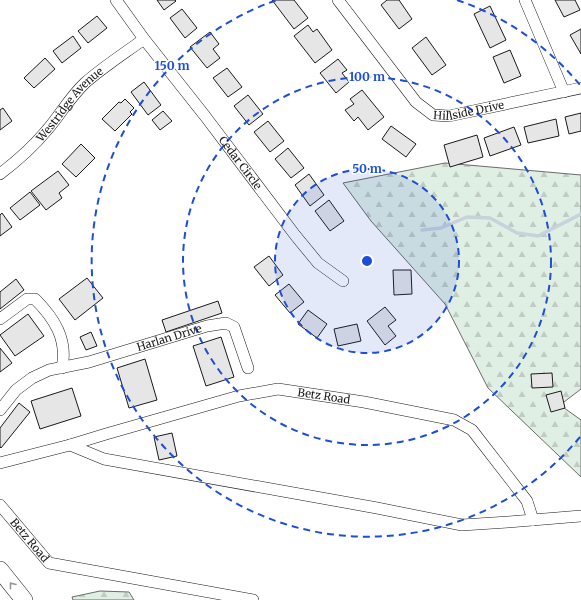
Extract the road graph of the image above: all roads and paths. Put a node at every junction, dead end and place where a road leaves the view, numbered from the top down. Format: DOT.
graph roads {
  1 [pos="116,0"];
  2 [pos="338,0"];
  3 [pos="525,0"];
  4 [pos="144,38"];
  5 [pos="581,88"];
  6 [pos="564,92"];
  7 [pos="0,174"];
  8 [pos="343,281"];
  9 [pos="0,319"];
  10 [pos="62,368"];
  11 [pos="248,368"];
  12 [pos="0,410"];
  13 [pos="70,445"];
  14 [pos="0,463"];
  15 [pos="0,505"];
  16 [pos="581,516"];
  17 [pos="533,520"];
  18 [pos="0,570"];
  19 [pos="24,600"];
  20 [pos="253,600"];
  1 -- 4 [label="street, Cedar Circle"];
  2 -- 6 [label="street, Hillside Drive"];
  3 -- 6 [label="street"];
  4 -- 7 [label="street, Westridge Avenue"];
  4 -- 8 [label="street, Cedar Circle"];
  5 -- 6 [label="street, Hillside Drive"];
  9 -- 10 [label="street"];
  10 -- 11 [label="street, Harlan Drive"];
  10 -- 12 [label="street, Harlan Drive"];
  13 -- 14 [label="street, Betz Road"];
  13 -- 17 [label="street"];
  13 -- 17 [label="street, Betz Road"];
  15 -- 20 [label="street, Betz Road"];
  16 -- 17 [label="street"];
  19 -- 18 [label="main road, one-way"];
}
